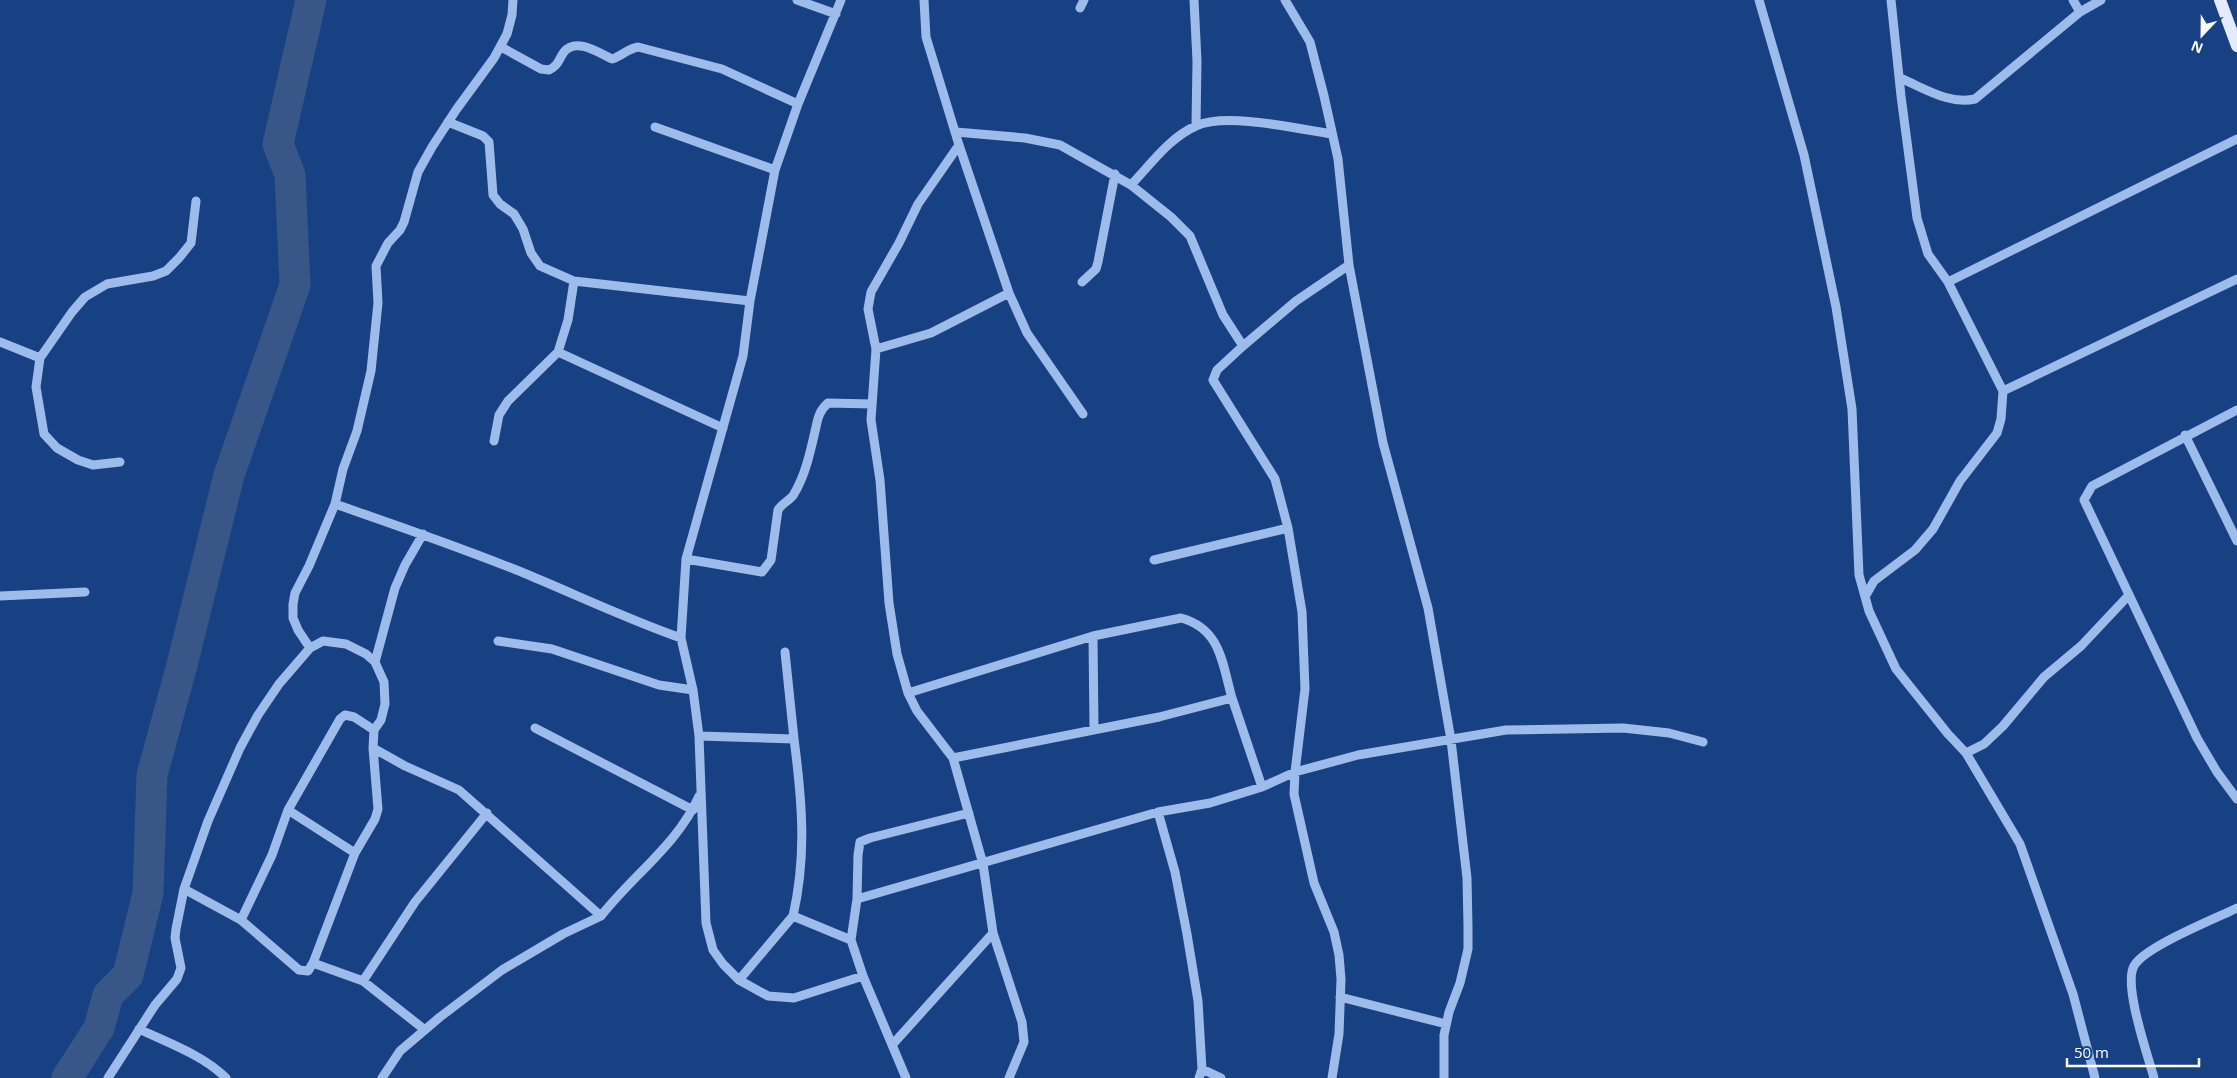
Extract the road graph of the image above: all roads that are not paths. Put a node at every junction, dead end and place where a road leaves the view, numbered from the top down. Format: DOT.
graph roads {
  1 [pos="513,0"];
  2 [pos="797,0"];
  3 [pos="842,0"];
  4 [pos="924,0"];
  5 [pos="1194,0"];
  6 [pos="1285,0"];
  7 [pos="1759,0"];
  8 [pos="1891,0"];
  9 [pos="2072,0"];
  10 [pos="2101,0"];
  11 [pos="2220,0"];
  12 [pos="2080,12"];
  13 [pos="836,14"];
  14 [pos="500,46"];
  15 [pos="2237,46"];
  16 [pos="1900,78"];
  17 [pos="798,104"];
  18 [pos="448,122"];
  19 [pos="1196,125"];
  20 [pos="655,127"];
  21 [pos="956,132"];
  22 [pos="1332,134"];
  23 [pos="2237,139"];
  24 [pos="959,146"];
  25 [pos="775,170"];
  26 [pos="1115,174"];
  27 [pos="1131,185"];
  28 [pos="196,201"];
  29 [pos="1349,265"];
  30 [pos="2237,278"];
  31 [pos="574,281"];
  32 [pos="1082,282"];
  33 [pos="1948,282"];
  34 [pos="1009,293"];
  35 [pos="750,301"];
  36 [pos="0,342"];
  37 [pos="1243,346"];
  38 [pos="876,349"];
  39 [pos="558,352"];
  40 [pos="40,358"];
  41 [pos="2003,391"];
  42 [pos="872,404"];
  43 [pos="2237,410"];
  44 [pos="1083,414"];
  45 [pos="723,428"];
  46 [pos="2185,436"];
  47 [pos="494,441"];
  48 [pos="120,462"];
  49 [pos="335,504"];
  50 [pos="1288,528"];
  51 [pos="423,534"];
  52 [pos="2237,541"];
  53 [pos="686,559"];
  54 [pos="1154,560"];
  55 [pos="85,592"];
  56 [pos="1866,595"];
  57 [pos="2129,595"];
  58 [pos="0,596"];
  59 [pos="1093,636"];
  60 [pos="682,638"];
  61 [pos="498,641"];
  62 [pos="310,648"];
  63 [pos="785,652"];
  64 [pos="375,662"];
  65 [pos="693,690"];
  66 [pos="908,693"];
  67 [pos="1232,698"];
  68 [pos="534,728"];
  69 [pos="374,730"];
  70 [pos="1094,730"];
  71 [pos="699,736"];
  72 [pos="794,739"];
  73 [pos="1451,740"];
  74 [pos="1703,742"];
  75 [pos="373,748"];
  76 [pos="1966,753"];
  77 [pos="953,758"];
  78 [pos="1295,772"];
  79 [pos="1262,787"];
  80 [pos="700,794"];
  81 [pos="2237,799"];
  82 [pos="288,810"];
  83 [pos="693,810"];
  84 [pos="1158,812"];
  85 [pos="487,813"];
  86 [pos="969,813"];
  87 [pos="355,853"];
  88 [pos="983,864"];
  89 [pos="184,889"];
  90 [pos="857,900"];
  91 [pos="2237,908"];
  92 [pos="601,916"];
  93 [pos="793,916"];
  94 [pos="241,920"];
  95 [pos="993,933"];
  96 [pos="851,940"];
  97 [pos="313,963"];
  98 [pos="863,976"];
  99 [pos="739,980"];
  100 [pos="363,981"];
  101 [pos="1340,998"];
  102 [pos="1446,1024"];
  103 [pos="140,1029"];
  104 [pos="425,1030"];
  105 [pos="893,1044"];
  106 [pos="1200,1073"];
  107 [pos="108,1078"];
  108 [pos="226,1078"];
  109 [pos="382,1078"];
  110 [pos="906,1078"];
  111 [pos="1009,1078"];
  112 [pos="1221,1078"];
  113 [pos="1332,1078"];
  114 [pos="1444,1078"];
  115 [pos="2095,1078"];
  116 [pos="2154,1078"];
  1 -- 14 [label="street"];
  2 -- 13 [label="street"];
  3 -- 13 [label="street"];
  4 -- 21 [label="street"];
  5 -- 19 [label="street"];
  6 -- 22 [label="street"];
  7 -- 56 [label="street"];
  8 -- 16 [label="street"];
  9 -- 12 [label="street"];
  10 -- 12 [label="street"];
  11 -- 15 [label="main road"];
  12 -- 16 [label="street"];
  13 -- 17 [label="street"];
  14 -- 17 [label="street"];
  14 -- 18 [label="street"];
  16 -- 33 [label="street"];
  17 -- 25 [label="street"];
  18 -- 31 [label="street"];
  18 -- 49 [label="street"];
  19 -- 22 [label="street"];
  19 -- 27 [label="street"];
  20 -- 25 [label="street"];
  21 -- 24 [label="street"];
  21 -- 26 [label="street"];
  22 -- 29 [label="street"];
  23 -- 33 [label="street"];
  24 -- 34 [label="street"];
  24 -- 38 [label="street"];
  25 -- 35 [label="street"];
  26 -- 27 [label="street"];
  26 -- 32 [label="street"];
  27 -- 37 [label="street"];
  28 -- 40 [label="street"];
  29 -- 37 [label="street"];
  29 -- 73 [label="street"];
  30 -- 41 [label="street"];
  31 -- 35 [label="street"];
  31 -- 39 [label="street"];
  33 -- 41 [label="street"];
  34 -- 38 [label="street"];
  34 -- 44 [label="street"];
  35 -- 45 [label="street"];
  36 -- 40 [label="street"];
  37 -- 50 [label="street"];
  38 -- 42 [label="street"];
  39 -- 45 [label="street"];
  39 -- 47 [label="street"];
  40 -- 48 [label="street"];
  41 -- 56 [label="street"];
  42 -- 53 [label="street"];
  42 -- 66 [label="street"];
  43 -- 46 [label="street"];
  45 -- 53 [label="street"];
  46 -- 52 [label="street"];
  46 -- 57 [label="street"];
  49 -- 51 [label="street"];
  49 -- 62 [label="street"];
  50 -- 54 [label="street"];
  50 -- 78 [label="street"];
  51 -- 60 [label="street"];
  51 -- 64 [label="street"];
  53 -- 60 [label="street"];
  55 -- 58 [label="street"];
  56 -- 76 [label="street"];
  57 -- 76 [label="street"];
  57 -- 81 [label="street"];
  59 -- 66 [label="street"];
  59 -- 67 [label="street"];
  59 -- 70 [label="street"];
  60 -- 65 [label="street"];
  61 -- 65 [label="street"];
  62 -- 64 [label="street"];
  62 -- 89 [label="street"];
  63 -- 72 [label="street"];
  64 -- 69 [label="street"];
  65 -- 71 [label="street"];
  66 -- 77 [label="street"];
  67 -- 70 [label="street"];
  67 -- 79 [label="street"];
  68 -- 83 [label="street"];
  69 -- 75 [label="street"];
  69 -- 82 [label="street"];
  70 -- 77 [label="street"];
  71 -- 72 [label="street"];
  71 -- 80 [label="street"];
  72 -- 93 [label="street"];
  73 -- 74 [label="street"];
  73 -- 78 [label="street"];
  73 -- 102 [label="street"];
  75 -- 85 [label="street"];
  75 -- 87 [label="street"];
  76 -- 115 [label="street"];
  77 -- 86 [label="street"];
  78 -- 79 [label="street"];
  78 -- 101 [label="street"];
  79 -- 84 [label="street"];
  80 -- 83 [label="street"];
  80 -- 99 [label="street"];
  82 -- 87 [label="street"];
  82 -- 94 [label="street"];
  83 -- 92 [label="street"];
  84 -- 88 [label="street"];
  84 -- 106 [label="street"];
  85 -- 92 [label="street"];
  85 -- 100 [label="street"];
  86 -- 88 [label="street"];
  86 -- 90 [label="street"];
  87 -- 97 [label="street"];
  88 -- 90 [label="street"];
  88 -- 95 [label="street"];
  89 -- 94 [label="street"];
  89 -- 103 [label="street"];
  90 -- 96 [label="street"];
  91 -- 116 [label="street"];
  92 -- 104 [label="street"];
  93 -- 96 [label="street"];
  93 -- 99 [label="street"];
  94 -- 97 [label="street"];
  95 -- 105 [label="street"];
  95 -- 111 [label="street"];
  96 -- 98 [label="street"];
  97 -- 100 [label="street"];
  98 -- 99 [label="street"];
  98 -- 105 [label="street"];
  100 -- 104 [label="street"];
  101 -- 102 [label="street"];
  101 -- 113 [label="street"];
  102 -- 114 [label="street"];
  103 -- 107 [label="street"];
  103 -- 108 [label="street"];
  104 -- 109 [label="street"];
  105 -- 110 [label="street"];
  106 -- 112 [label="street"];
}
